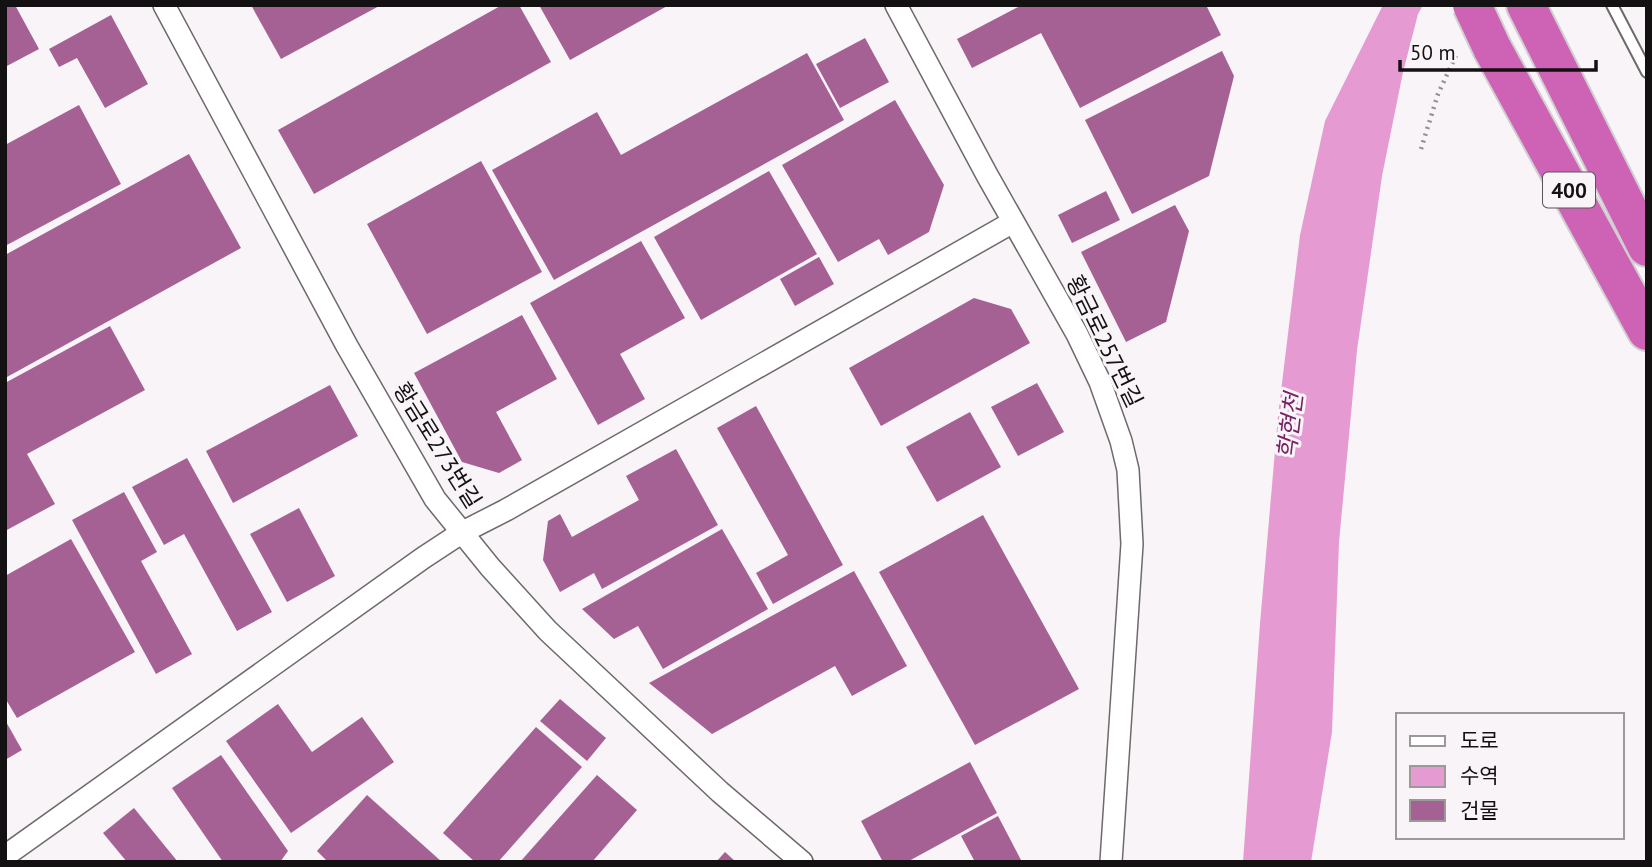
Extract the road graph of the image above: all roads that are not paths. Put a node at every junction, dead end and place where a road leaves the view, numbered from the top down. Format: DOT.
graph roads {
  1 [pos="164,5"];
  2 [pos="896,5"];
  3 [pos="1472,5"];
  4 [pos="1612,5"];
  5 [pos="1529,12"];
  6 [pos="1647,72"];
  7 [pos="1013,222"];
  8 [pos="1647,247"];
  9 [pos="1647,331"];
  10 [pos="461,533"];
  11 [pos="5,856"];
  12 [pos="802,862"];
  13 [pos="1111,862"];
  1 -- 10 [label="street, 황금로273번길"];
  2 -- 7 [label="street, 황금로257번길"];
  3 -- 9 [label="highway, 400, bridge"];
  4 -- 6 [label="lane"];
  5 -- 8 [label="highway, 400"];
  7 -- 10 [label="street"];
  7 -- 13 [label="street, 황금로257번길"];
  10 -- 11 [label="street"];
  10 -- 12 [label="street, 황금로273번길"];
}
